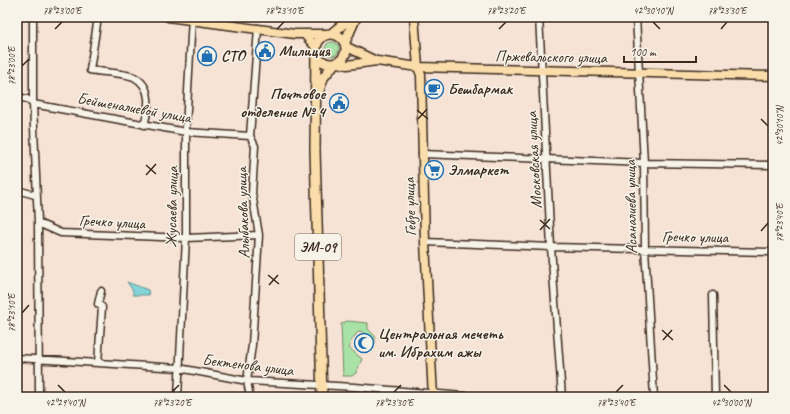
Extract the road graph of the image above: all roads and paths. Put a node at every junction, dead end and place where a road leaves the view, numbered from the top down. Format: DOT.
graph roads {
  1 [pos="33,17"];
  2 [pos="98,17"];
  3 [pos="168,17"];
  4 [pos="352,17"];
  5 [pos="356,17"];
  6 [pos="414,17"];
  7 [pos="539,17"];
  8 [pos="636,17"];
  9 [pos="192,19"];
  10 [pos="258,28"];
  11 [pos="328,34"];
  12 [pos="306,36"];
  13 [pos="346,45"];
  14 [pos="316,49"];
  15 [pos="377,61"];
  16 [pos="336,63"];
  17 [pos="418,67"];
  18 [pos="543,70"];
  19 [pos="638,73"];
  20 [pos="773,76"];
  21 [pos="17,97"];
  22 [pos="316,98"];
  23 [pos="33,104"];
  24 [pos="144,125"];
  25 [pos="186,132"];
  26 [pos="250,136"];
  27 [pos="422,154"];
  28 [pos="547,159"];
  29 [pos="644,163"];
  30 [pos="773,165"];
  31 [pos="17,190"];
  32 [pos="35,195"];
  33 [pos="38,223"];
  34 [pos="259,235"];
  35 [pos="186,238"];
  36 [pos="425,242"];
  37 [pos="551,247"];
  38 [pos="645,249"];
  39 [pos="773,252"];
  40 [pos="101,291"];
  41 [pos="713,296"];
  42 [pos="17,358"];
  43 [pos="39,359"];
  44 [pos="98,363"];
  45 [pos="179,368"];
  46 [pos="248,381"];
  47 [pos="322,385"];
  48 [pos="433,395"];
  49 [pos="39,397"];
  50 [pos="178,397"];
  51 [pos="250,397"];
  52 [pos="322,397"];
  53 [pos="476,397"];
  54 [pos="562,397"];
  55 [pos="654,397"];
  56 [pos="715,397"];
  1 -- 23 [label="street"];
  2 -- 24 [label="street"];
  3 -- 9 [label="main road"];
  4 -- 11 [label="highway"];
  5 -- 13 [label="highway, ЭМ-09"];
  6 -- 17 [label="main road, Гебзе улица"];
  7 -- 18 [label="street, Московская улица"];
  8 -- 19 [label="street, Асаналиева улица"];
  9 -- 10 [label="main road"];
  9 -- 25 [label="street, Жусаева улица"];
  10 -- 12 [label="main road"];
  10 -- 26 [label="street, Алыбакова улица"];
  11 -- 12 [label="main road"];
  11 -- 13 [label="highway"];
  11 -- 14 [label="highway"];
  12 -- 14 [label="main road"];
  13 -- 15 [label="main road, Пржевальского улица"];
  13 -- 16 [label="highway, ЭМ-09"];
  14 -- 16 [label="highway"];
  14 -- 22 [label="highway, ЭМ-09"];
  15 -- 16 [label="main road, Пржевальского улица"];
  15 -- 17 [label="main road, Пржевальского улица"];
  16 -- 22 [label="highway, ЭМ-09"];
  17 -- 18 [label="main road, Пржевальского улица"];
  17 -- 27 [label="main road, Гебзе улица"];
  18 -- 19 [label="main road, Пржевальского улица"];
  18 -- 28 [label="street, Московская улица"];
  19 -- 20 [label="main road, Пржевальского улица"];
  19 -- 29 [label="street, Асаналиева улица"];
  21 -- 23 [label="street, Бейшеналиевой улица"];
  22 -- 47 [label="highway, ЭМ-09"];
  23 -- 24 [label="street, Бейшеналиевой улица"];
  23 -- 32 [label="street"];
  24 -- 25 [label="street, Бейшеналиевой улица"];
  25 -- 26 [label="street, Бейшеналиевой улица"];
  25 -- 35 [label="street, Жусаева улица"];
  26 -- 34 [label="street, Алыбакова улица"];
  27 -- 28 [label="street"];
  27 -- 36 [label="main road, Гебзе улица"];
  28 -- 29 [label="street"];
  28 -- 37 [label="street, Московская улица"];
  29 -- 30 [label="street"];
  29 -- 38 [label="street, Асаналиева улица"];
  31 -- 32 [label="street"];
  32 -- 33 [label="street"];
  33 -- 35 [label="street, Гречко улица"];
  33 -- 43 [label="street"];
  34 -- 35 [label="street, Гречко улица"];
  34 -- 46 [label="street, Алыбакова улица"];
  35 -- 45 [label="street, Жусаева улица"];
  36 -- 37 [label="street, Гречко улица"];
  36 -- 48 [label="main road, Гебзе улица"];
  37 -- 38 [label="street, Гречко улица"];
  37 -- 54 [label="street, Московская улица"];
  38 -- 39 [label="street, Гречко улица"];
  38 -- 55 [label="street, Асаналиева улица"];
  40 -- 44 [label="street"];
  41 -- 56 [label="street"];
  42 -- 43 [label="street, Бектенова улица"];
  43 -- 44 [label="street, Бектенова улица"];
  43 -- 49 [label="street"];
  44 -- 45 [label="street, Бектенова улица"];
  45 -- 46 [label="street, Бектенова улица"];
  45 -- 50 [label="street, Жусаева улица"];
  46 -- 47 [label="street, Бектенова улица"];
  46 -- 51 [label="street, Алыбакова улица"];
  47 -- 48 [label="street, Бектенова улица"];
  47 -- 52 [label="highway, ЭМ-09"];
  48 -- 53 [label="street, Бектенова улица"];
}
